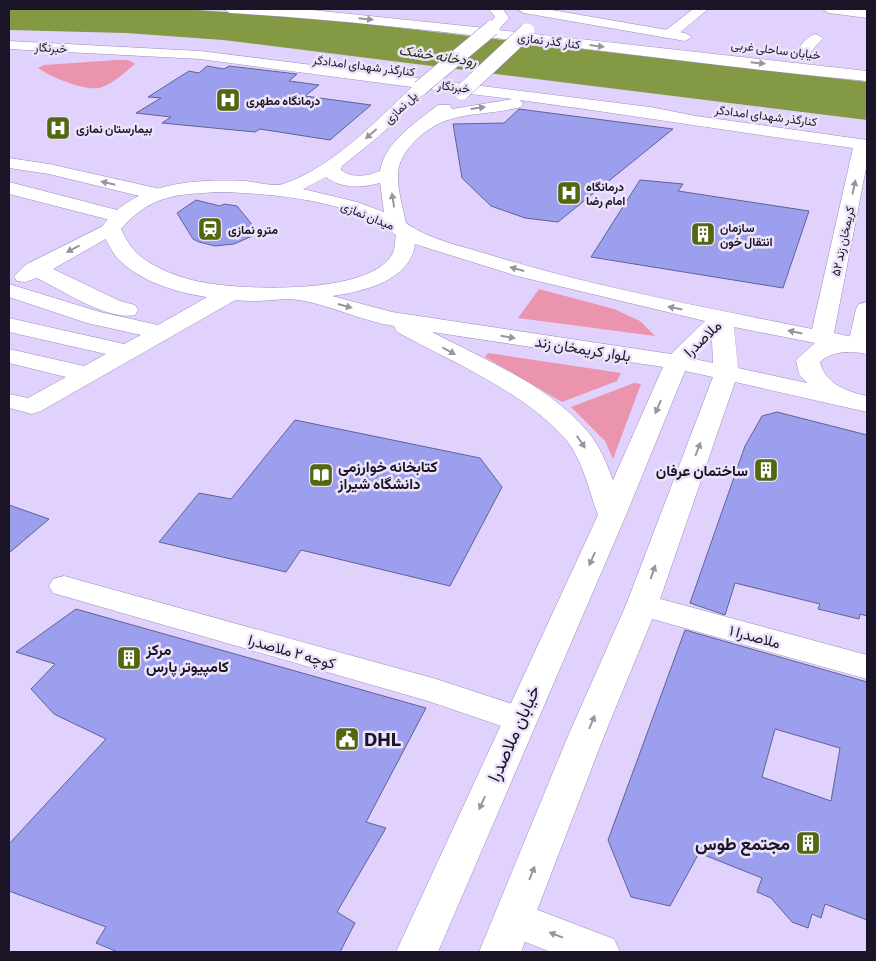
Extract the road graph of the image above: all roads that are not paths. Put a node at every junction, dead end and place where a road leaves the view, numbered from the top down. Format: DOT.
graph roads {
  1 [pos="230,9"];
  2 [pos="496,9"];
  3 [pos="524,9"];
  4 [pos="598,9"];
  5 [pos="701,9"];
  6 [pos="828,9"];
  7 [pos="545,10"];
  8 [pos="867,14"];
  9 [pos="527,31"];
  10 [pos="678,35"];
  11 [pos="9,37"];
  12 [pos="816,38"];
  13 [pos="704,40"];
  14 [pos="9,45"];
  15 [pos="820,55"];
  16 [pos="848,58"];
  17 [pos="867,61"];
  18 [pos="867,76"];
  19 [pos="650,112"];
  20 [pos="431,120"];
  21 [pos="848,126"];
  22 [pos="746,128"];
  23 [pos="866,143"];
  24 [pos="9,163"];
  25 [pos="333,165"];
  26 [pos="389,174"];
  27 [pos="9,188"];
  28 [pos="283,191"];
  29 [pos="156,194"];
  30 [pos="114,222"];
  31 [pos="401,229"];
  32 [pos="36,269"];
  33 [pos="9,286"];
  34 [pos="9,290"];
  35 [pos="231,293"];
  36 [pos="299,294"];
  37 [pos="9,307"];
  38 [pos="867,309"];
  39 [pos="722,317"];
  40 [pos="391,318"];
  41 [pos="9,325"];
  42 [pos="822,337"];
  43 [pos="9,340"];
  44 [pos="865,346"];
  45 [pos="126,353"];
  46 [pos="9,356"];
  47 [pos="677,362"];
  48 [pos="9,372"];
  49 [pos="726,374"];
  50 [pos="836,396"];
  51 [pos="867,399"];
  52 [pos="9,401"];
  53 [pos="867,404"];
  54 [pos="612,514"];
  55 [pos="64,586"];
  56 [pos="642,604"];
  57 [pos="867,667"];
  58 [pos="519,719"];
  59 [pos="507,936"];
  60 [pos="417,952"];
  61 [pos="599,952"];
  1 -- 18 [label="main road, کنار گذر نمازی, one-way"];
  2 -- 25 [label="main road, پل نمازی, one-way, bridge"];
  3 -- 7 [label="main road"];
  4 -- 10 [label="main road"];
  5 -- 10 [label="main road"];
  6 -- 8 [label="main road"];
  7 -- 9 [label="main road, پل نمازی"];
  7 -- 10 [label="main road"];
  9 -- 10 [label="main road"];
  9 -- 20 [label="main road, پل نمازی, bridge"];
  10 -- 13 [label="main road"];
  11 -- 21 [label="main road, کنارگذر شهدای امدادگر"];
  12 -- 15 [label="main road, خیابان ساحلی غربی"];
  14 -- 19 [label="main road, خبرنگار"];
  16 -- 17 [label="main road"];
  19 -- 22 [label="main road, خبرنگار"];
  19 -- 23 [label="main road"];
  20 -- 22 [label="main road, one-way"];
  20 -- 26 [label="main road, پل نمازی"];
  22 -- 23 [label="main road, خبرنگار"];
  42 -- 23 [label="main road, کریمخان زند ۵۲, one-way"];
  29 -- 24 [label="main road, one-way"];
  25 -- 26 [label="main road"];
  25 -- 28 [label="main road, پل نمازی"];
  31 -- 26 [label="main road, پل نمازی, one-way"];
  27 -- 30 [label="main road"];
  28 -- 29 [label="main road, میدان نمازی"];
  28 -- 31 [label="main road, میدان نمازی"];
  29 -- 30 [label="main road, میدان نمازی"];
  30 -- 32 [label="main road, one-way"];
  30 -- 35 [label="main road, میدان نمازی"];
  31 -- 36 [label="main road, میدان نمازی"];
  39 -- 31 [label="main road, one-way"];
  32 -- 33 [label="main road"];
  32 -- 45 [label="main road"];
  34 -- 45 [label="main road"];
  35 -- 36 [label="main road, میدان نمازی"];
  35 -- 45 [label="main road"];
  36 -- 40 [label="main road, بلوار کریمخان زند, one-way"];
  37 -- 45 [label="main road"];
  38 -- 44 [label="main road"];
  42 -- 39 [label="main road, one-way"];
  39 -- 47 [label="main road, ملاصدرا"];
  39 -- 49 [label="main road, ملاصدرا"];
  40 -- 47 [label="main road, بلوار کریمخان زند, one-way"];
  40 -- 54 [label="main road, one-way"];
  41 -- 45 [label="main road"];
  42 -- 44 [label="main road"];
  43 -- 45 [label="main road"];
  44 -- 50 [label="main road"];
  45 -- 46 [label="main road"];
  45 -- 48 [label="main road"];
  45 -- 52 [label="main road"];
  47 -- 49 [label="main road, بلوار کریمخان زند"];
  47 -- 54 [label="main road, ملاصدرا, one-way"];
  49 -- 50 [label="main road, بلوار کریمخان زند"];
  56 -- 49 [label="main road, ملاصدرا, one-way"];
  50 -- 51 [label="main road"];
  50 -- 53 [label="main road, بلوار کریمخان زند"];
  54 -- 58 [label="main road, خیابان ملاصدرا, one-way"];
  55 -- 58 [label="main road, کوچه ۲ ملاصدرا"];
  56 -- 57 [label="main road, ۱ ملاصدرا"];
  59 -- 56 [label="main road, one-way"];
  58 -- 60 [label="main road, خیابان ملاصدرا, one-way"];
  61 -- 59 [label="main road, one-way"];
}
